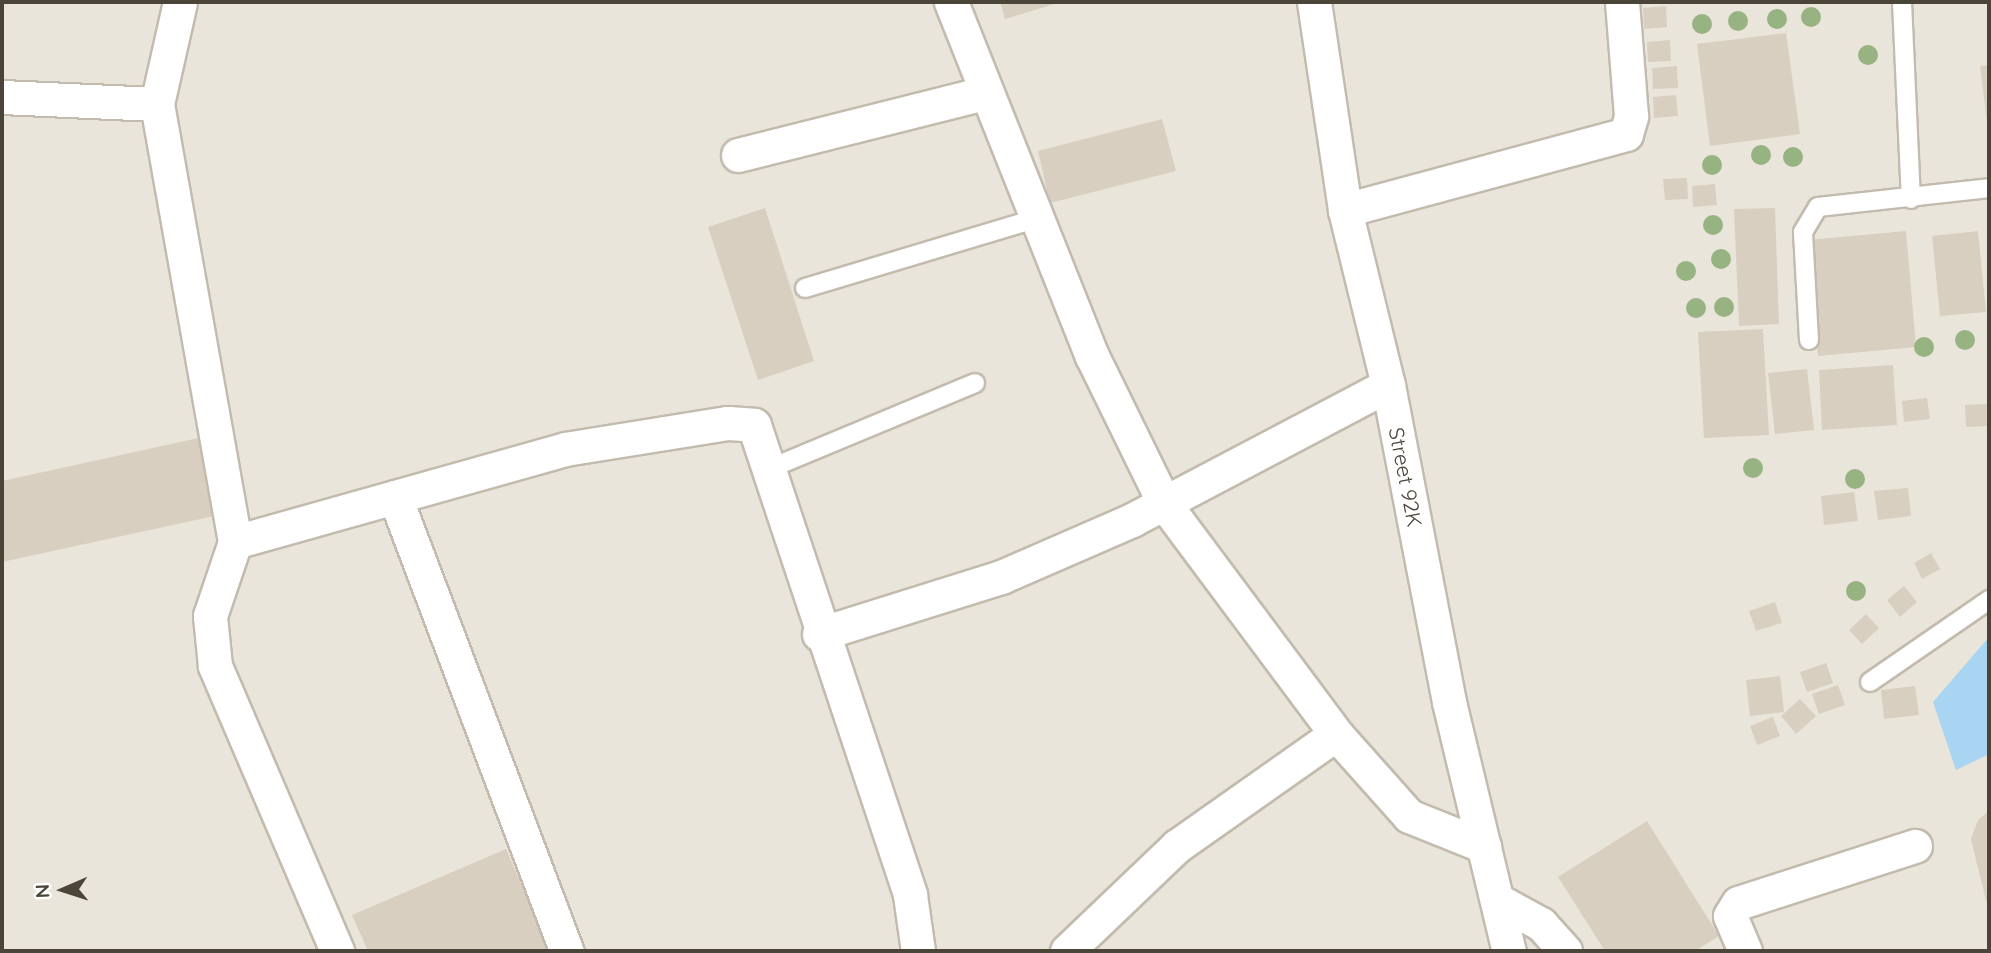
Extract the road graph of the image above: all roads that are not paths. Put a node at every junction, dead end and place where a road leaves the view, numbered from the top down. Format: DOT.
graph roads {
  1 [pos="180,2"];
  2 [pos="951,2"];
  3 [pos="1314,2"];
  4 [pos="1622,2"];
  5 [pos="1902,2"];
  6 [pos="984,93"];
  7 [pos="2,97"];
  8 [pos="157,104"];
  9 [pos="738,155"];
  10 [pos="1989,188"];
  11 [pos="1910,199"];
  12 [pos="1345,210"];
  13 [pos="1035,219"];
  14 [pos="805,288"];
  15 [pos="1810,340"];
  16 [pos="975,383"];
  17 [pos="1388,384"];
  18 [pos="771,468"];
  19 [pos="395,497"];
  20 [pos="1164,503"];
  21 [pos="235,542"];
  22 [pos="1989,600"];
  23 [pos="819,634"];
  24 [pos="1870,682"];
  25 [pos="1336,734"];
  26 [pos="1484,846"];
  27 [pos="1915,846"];
  28 [pos="1497,900"];
  29 [pos="337,951"];
  30 [pos="567,951"];
  31 [pos="918,951"];
  32 [pos="1068,951"];
  33 [pos="1509,951"];
  34 [pos="1565,951"];
  35 [pos="1745,951"];
  1 -- 8 [label="street"];
  2 -- 6 [label="street"];
  3 -- 12 [label="street, Street 92K"];
  4 -- 12 [label="street"];
  5 -- 11 [label="lane"];
  6 -- 9 [label="street"];
  6 -- 13 [label="street"];
  7 -- 8 [label="street"];
  8 -- 21 [label="street"];
  10 -- 11 [label="lane"];
  11 -- 15 [label="lane"];
  12 -- 17 [label="street, Street 92K"];
  13 -- 14 [label="lane"];
  13 -- 20 [label="street"];
  16 -- 18 [label="lane"];
  17 -- 20 [label="street"];
  17 -- 26 [label="street, Street 92K"];
  18 -- 19 [label="street"];
  18 -- 23 [label="street"];
  19 -- 21 [label="street"];
  19 -- 30 [label="street"];
  20 -- 23 [label="street"];
  20 -- 25 [label="street"];
  21 -- 29 [label="street"];
  22 -- 24 [label="lane"];
  23 -- 31 [label="street"];
  25 -- 26 [label="street"];
  25 -- 32 [label="street"];
  26 -- 28 [label="street, Street 92K"];
  27 -- 35 [label="street"];
  28 -- 33 [label="street, Street 92K"];
  28 -- 34 [label="street"];
}
